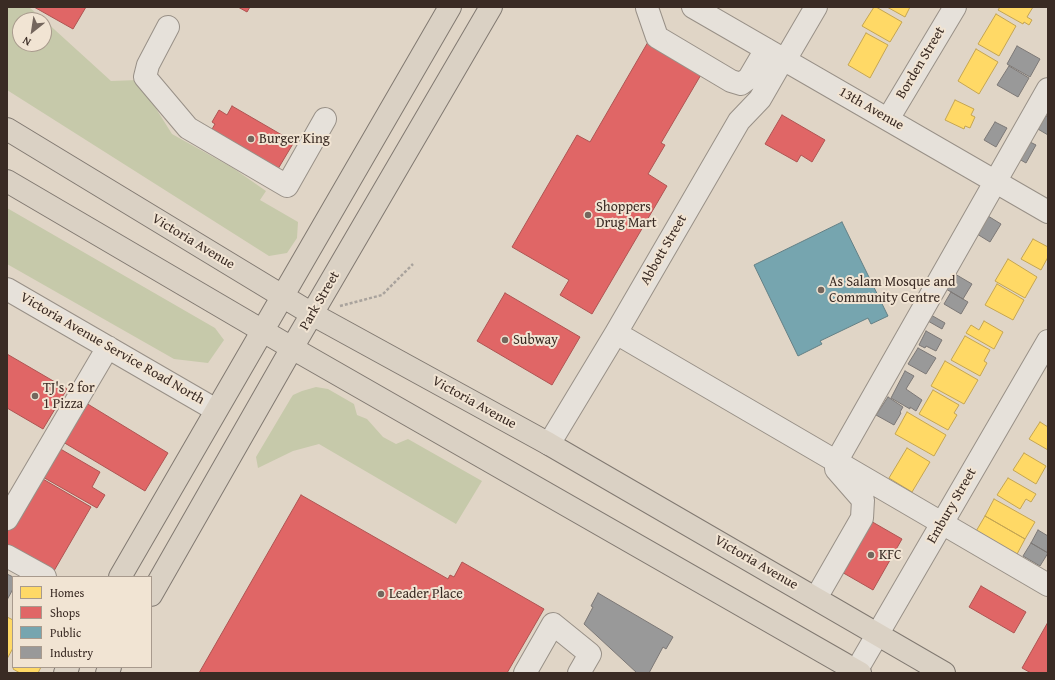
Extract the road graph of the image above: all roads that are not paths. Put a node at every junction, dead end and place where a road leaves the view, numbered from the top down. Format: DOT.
graph roads {
  1 [pos="450,7"];
  2 [pos="491,7"];
  3 [pos="693,7"];
  4 [pos="816,7"];
  5 [pos="955,7"];
  6 [pos="647,8"];
  7 [pos="168,28"];
  8 [pos="778,56"];
  9 [pos="1048,89"];
  10 [pos="325,118"];
  11 [pos="888,119"];
  12 [pos="7,129"];
  13 [pos="7,181"];
  14 [pos="996,182"];
  15 [pos="1048,212"];
  16 [pos="7,288"];
  17 [pos="282,296"];
  18 [pos="312,314"];
  19 [pos="262,331"];
  20 [pos="616,333"];
  21 [pos="1048,341"];
  22 [pos="108,347"];
  23 [pos="292,348"];
  24 [pos="216,410"];
  25 [pos="549,444"];
  26 [pos="835,464"];
  27 [pos="7,518"];
  28 [pos="942,523"];
  29 [pos="7,556"];
  30 [pos="43,576"];
  31 [pos="121,576"];
  32 [pos="1048,584"];
  33 [pos="152,593"];
  34 [pos="816,598"];
  35 [pos="877,634"];
  36 [pos="857,672"];
  37 [pos="525,673"];
  38 [pos="579,673"];
  39 [pos="944,673"];
  1 -- 17 [label="main road"];
  2 -- 18 [label="main road, Park Street"];
  3 -- 8 [label="street, 13th Avenue"];
  4 -- 8 [label="street"];
  5 -- 11 [label="street, Borden Street"];
  6 -- 8 [label="street"];
  7 -- 10 [label="street"];
  8 -- 11 [label="street, 13th Avenue"];
  8 -- 20 [label="street, Abbott Street"];
  9 -- 14 [label="street"];
  11 -- 14 [label="street, 13th Avenue"];
  12 -- 17 [label="main road, Victoria Avenue"];
  13 -- 19 [label="main road"];
  14 -- 15 [label="street, 13th Avenue"];
  14 -- 26 [label="street"];
  16 -- 22 [label="street, Victoria Avenue Service Road North"];
  17 -- 18 [label="main road, Victoria Avenue"];
  17 -- 19 [label="main road"];
  18 -- 23 [label="main road, Park Street"];
  18 -- 25 [label="main road, Victoria Avenue"];
  19 -- 23 [label="main road"];
  19 -- 24 [label="main road"];
  20 -- 25 [label="street, Abbott Street"];
  20 -- 26 [label="street"];
  21 -- 28 [label="street, Embury Street"];
  22 -- 24 [label="street, Victoria Avenue Service Road North"];
  22 -- 27 [label="street"];
  23 -- 33 [label="main road, Park Street"];
  23 -- 36 [label="main road"];
  24 -- 31 [label="main road"];
  25 -- 34 [label="main road, Victoria Avenue"];
  26 -- 28 [label="street"];
  26 -- 34 [label="street"];
  28 -- 32 [label="street"];
  28 -- 35 [label="street, Embury Street"];
  29 -- 30 [label="street"];
  34 -- 35 [label="main road, Victoria Avenue"];
  35 -- 36 [label="street, Embury Street"];
  35 -- 39 [label="main road, Victoria Avenue"];
  37 -- 38 [label="street"];
}
